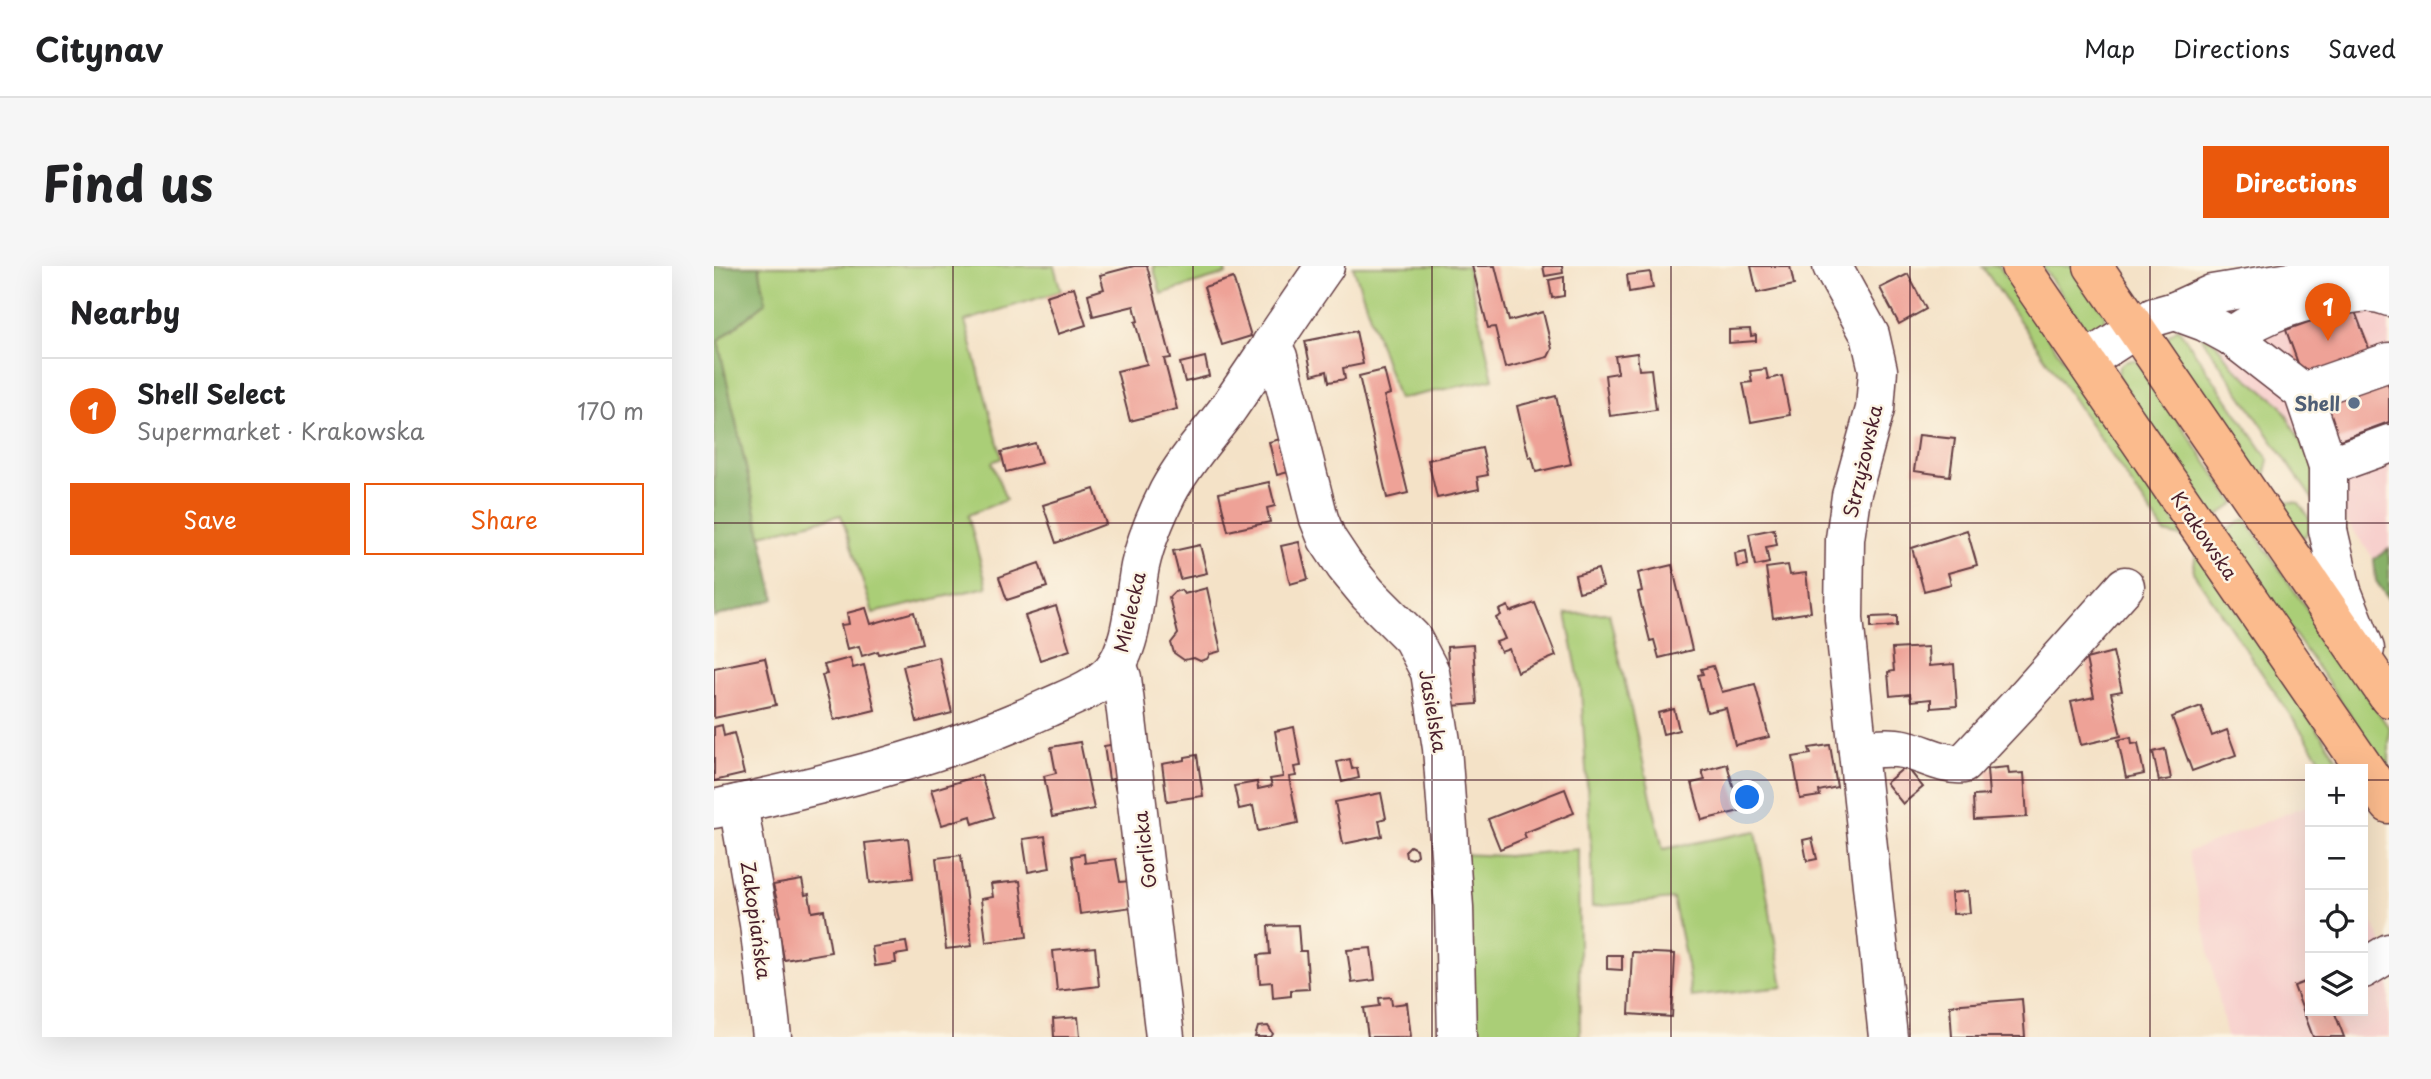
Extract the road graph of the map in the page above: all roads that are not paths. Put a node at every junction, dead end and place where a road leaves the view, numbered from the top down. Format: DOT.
graph roads {
  1 [pos="1325,266"];
  2 [pos="1832,266"];
  3 [pos="2020,266"];
  4 [pos="2093,266"];
  5 [pos="2379,266"];
  6 [pos="2389,297"];
  7 [pos="2175,312"];
  8 [pos="2136,329"];
  9 [pos="2231,336"];
  10 [pos="1271,344"];
  11 [pos="2086,361"];
  12 [pos="2389,362"];
  13 [pos="2303,392"];
  14 [pos="2389,444"];
  15 [pos="2328,466"];
  16 [pos="2125,586"];
  17 [pos="1117,664"];
  18 [pos="2384,690"];
  19 [pos="1858,750"];
  20 [pos="2389,804"];
  21 [pos="726,806"];
  22 [pos="2389,953"];
  23 [pos="2368,966"];
  24 [pos="772,1037"];
  25 [pos="1165,1037"];
  26 [pos="1457,1037"];
  27 [pos="1888,1037"];
  1 -- 10 [label="street, Mielecka"];
  2 -- 19 [label="street, Strzyżowska"];
  3 -- 11 [label="main road, Krakowska"];
  4 -- 8 [label="main road"];
  5 -- 7 [label="street"];
  6 -- 9 [label="street"];
  7 -- 8 [label="street"];
  7 -- 9 [label="street"];
  8 -- 11 [label="street"];
  8 -- 18 [label="main road"];
  9 -- 13 [label="street"];
  10 -- 17 [label="street, Mielecka"];
  10 -- 26 [label="street, Jasielska"];
  11 -- 20 [label="main road, Krakowska"];
  12 -- 13 [label="street"];
  13 -- 15 [label="street"];
  14 -- 15 [label="street"];
  15 -- 18 [label="street"];
  16 -- 19 [label="street"];
  17 -- 21 [label="street, Mielecka"];
  17 -- 25 [label="street, Gorlicka"];
  19 -- 27 [label="street, Strzyżowska"];
  21 -- 24 [label="street, Zakopiańska"];
  22 -- 23 [label="street"];
}
